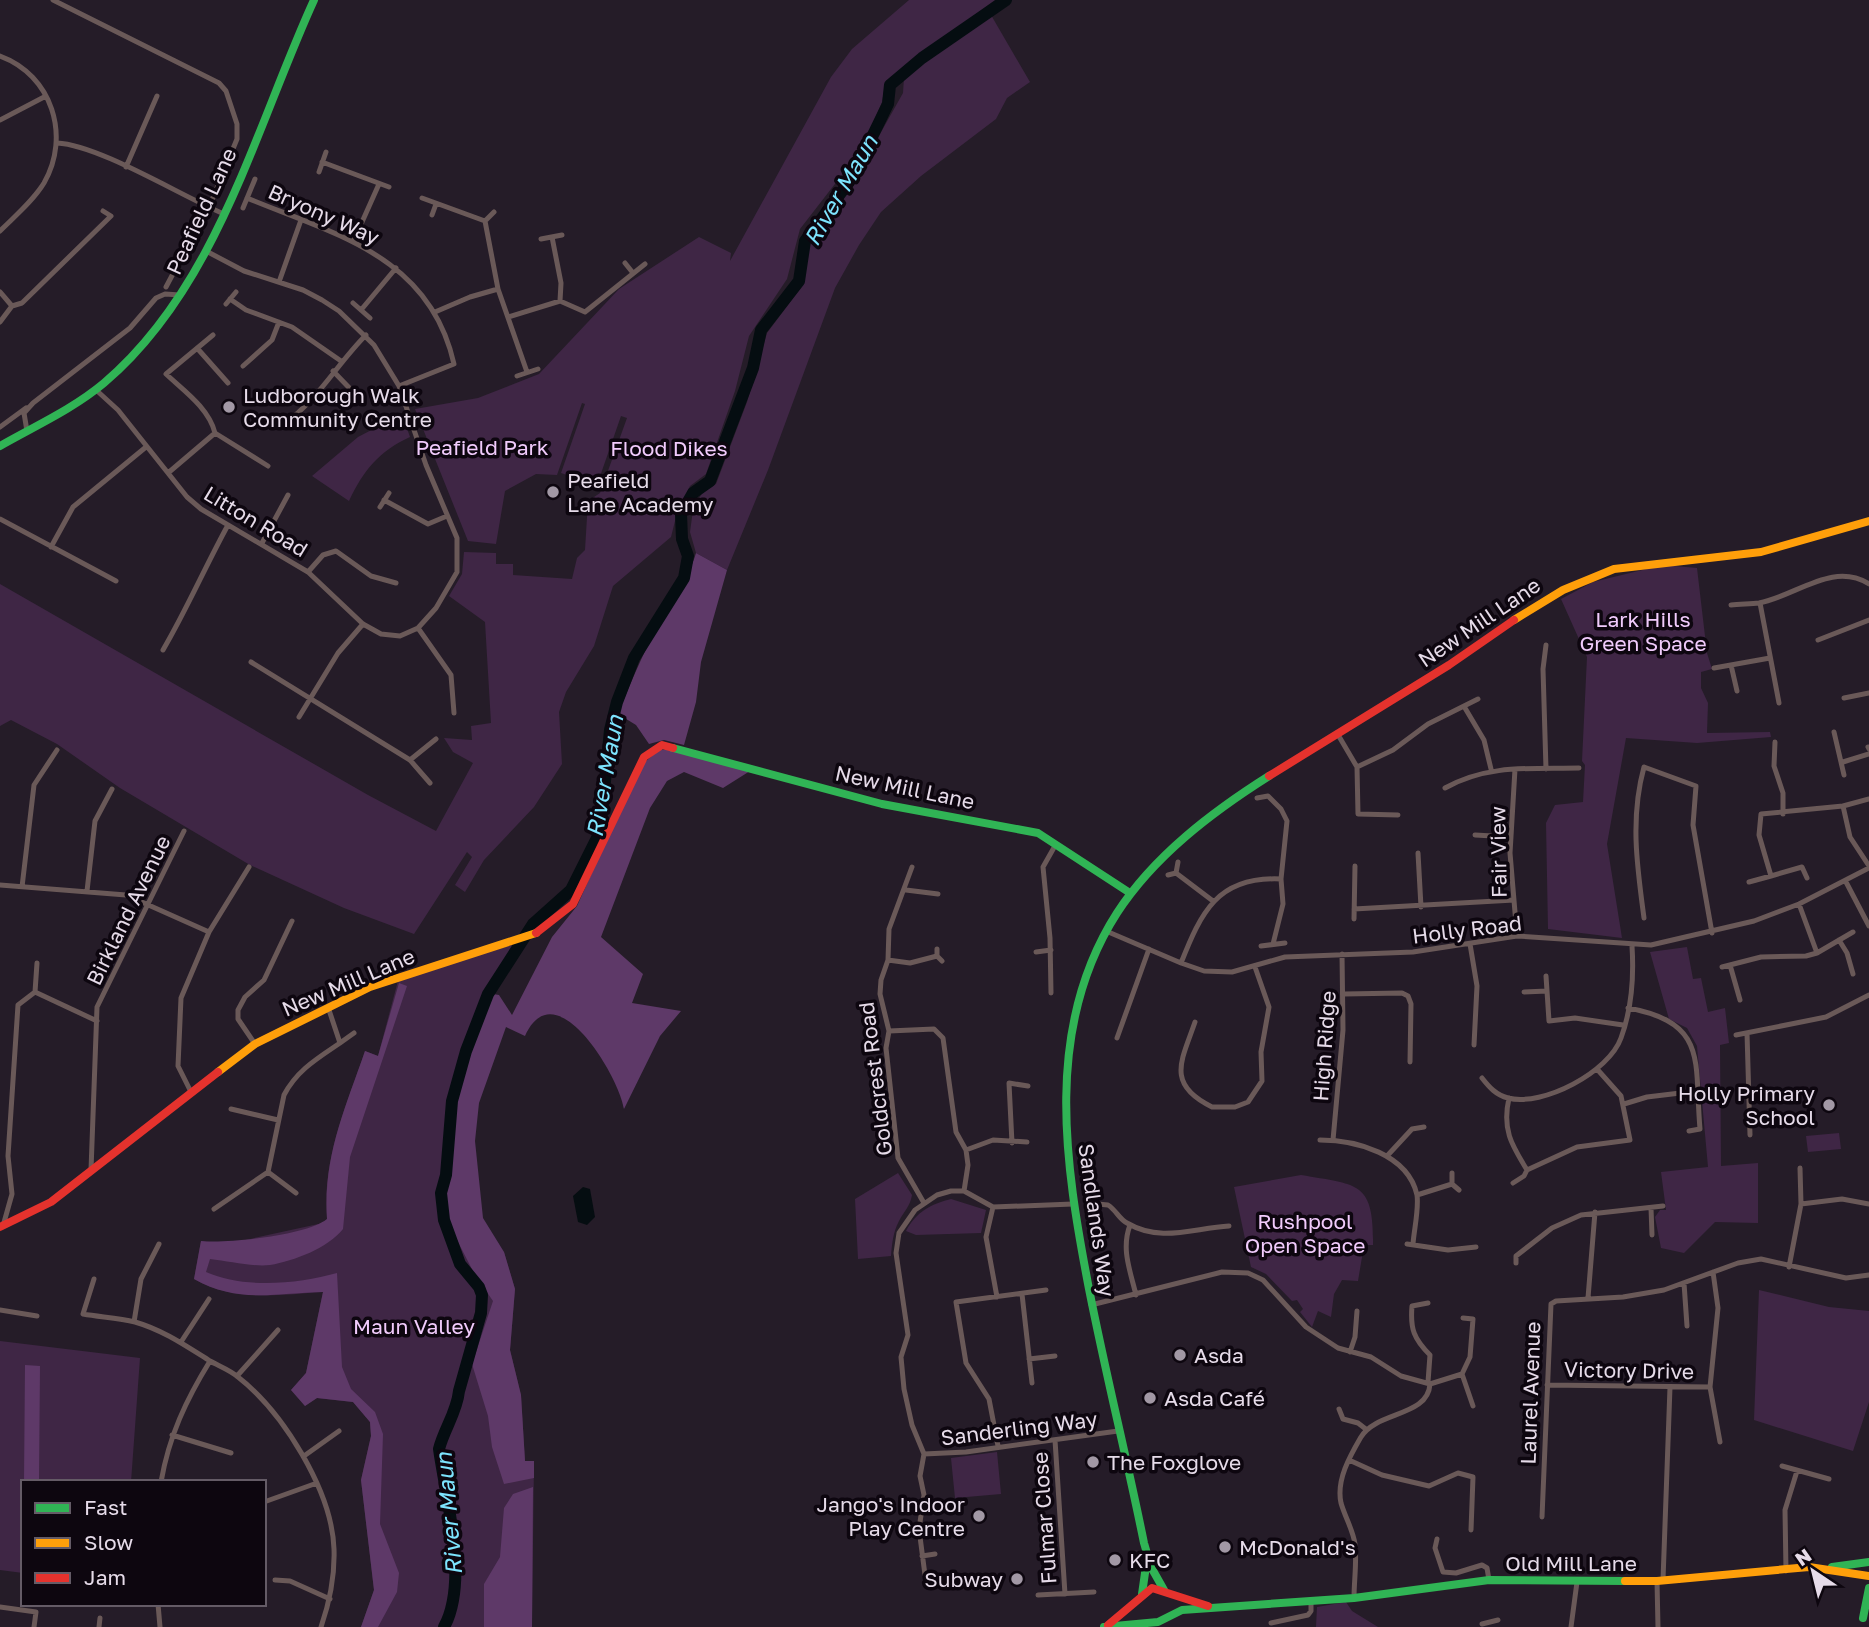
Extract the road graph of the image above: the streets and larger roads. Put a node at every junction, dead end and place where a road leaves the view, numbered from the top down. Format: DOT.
graph roads {
  1 [pos="53,0"];
  2 [pos="314,0"];
  3 [pos="0,56"];
  4 [pos="46,96"];
  5 [pos="157,96"];
  6 [pos="144,100"];
  7 [pos="153,104"];
  8 [pos="0,120"];
  9 [pos="57,143"];
  10 [pos="326,152"];
  11 [pos="322,162"];
  12 [pos="126,167"];
  13 [pos="319,172"];
  14 [pos="255,179"];
  15 [pos="379,184"];
  16 [pos="389,187"];
  17 [pos="247,198"];
  18 [pos="422,198"];
  19 [pos="436,204"];
  20 [pos="208,207"];
  21 [pos="243,208"];
  22 [pos="103,211"];
  23 [pos="494,212"];
  24 [pos="224,214"];
  25 [pos="432,215"];
  26 [pos="301,220"];
  27 [pos="485,221"];
  28 [pos="0,231"];
  29 [pos="562,235"];
  30 [pos="552,237"];
  31 [pos="541,239"];
  32 [pos="354,240"];
  33 [pos="206,251"];
  34 [pos="625,263"];
  35 [pos="645,264"];
  36 [pos="396,268"];
  37 [pos="633,273"];
  38 [pos="279,282"];
  39 [pos="166,286"];
  40 [pos="498,289"];
  41 [pos="0,292"];
  42 [pos="236,292"];
  43 [pos="180,295"];
  44 [pos="560,301"];
  45 [pos="353,303"];
  46 [pos="12,306"];
  47 [pos="361,310"];
  48 [pos="435,312"];
  49 [pos="508,317"];
  50 [pos="370,318"];
  51 [pos="0,322"];
  52 [pos="279,322"];
  53 [pos="213,335"];
  54 [pos="366,335"];
  55 [pos="197,348"];
  56 [pos="246,353"];
  57 [pos="251,359"];
  58 [pos="341,361"];
  59 [pos="243,366"];
  60 [pos="538,369"];
  61 [pos="333,371"];
  62 [pos="527,372"];
  63 [pos="517,376"];
  64 [pos="228,383"];
  65 [pos="399,386"];
  66 [pos="95,389"];
  67 [pos="360,398"];
  68 [pos="29,406"];
  69 [pos="299,412"];
  70 [pos="293,417"];
  71 [pos="305,418"];
  72 [pos="0,427"];
  73 [pos="27,431"];
  74 [pos="215,433"];
  75 [pos="0,446"];
  76 [pos="146,447"];
  77 [pos="268,466"];
  78 [pos="168,473"];
  79 [pos="388,493"];
  80 [pos="288,495"];
  81 [pos="384,500"];
  82 [pos="380,507"];
  83 [pos="447,516"];
  84 [pos="0,519"];
  85 [pos="1869,521"];
  86 [pos="228,525"];
  87 [pos="262,543"];
  88 [pos="51,547"];
  89 [pos="308,572"];
  90 [pos="116,581"];
  91 [pos="396,583"];
  92 [pos="1869,584"];
  93 [pos="1760,603"];
  94 [pos="1731,605"];
  95 [pos="1869,620"];
  96 [pos="363,624"];
  97 [pos="418,628"];
  98 [pos="1818,640"];
  99 [pos="1546,645"];
  100 [pos="163,650"];
  101 [pos="1535,656"];
  102 [pos="1545,656"];
  103 [pos="1770,657"];
  104 [pos="251,662"];
  105 [pos="1731,665"];
  106 [pos="1714,668"];
  107 [pos="1737,691"];
  108 [pos="1869,693"];
  109 [pos="311,698"];
  110 [pos="1844,698"];
  111 [pos="1478,699"];
  112 [pos="1779,703"];
  113 [pos="1465,708"];
  114 [pos="454,713"];
  115 [pos="299,718"];
  116 [pos="1834,732"];
  117 [pos="1337,733"];
  118 [pos="436,739"];
  119 [pos="1775,742"];
  120 [pos="57,750"];
  121 [pos="1869,750"];
  122 [pos="410,760"];
  123 [pos="1843,762"];
  124 [pos="1357,767"];
  125 [pos="1579,768"];
  126 [pos="1492,769"];
  127 [pos="1515,769"];
  128 [pos="1546,769"];
  129 [pos="1844,775"];
  130 [pos="430,783"];
  131 [pos="1272,787"];
  132 [pos="1445,788"];
  133 [pos="112,789"];
  134 [pos="1268,796"];
  135 [pos="1257,798"];
  136 [pos="1869,799"];
  137 [pos="1843,806"];
  138 [pos="1783,814"];
  139 [pos="1398,815"];
  140 [pos="184,831"];
  141 [pos="1475,835"];
  142 [pos="1511,837"];
  143 [pos="1056,845"];
  144 [pos="1418,853"];
  145 [pos="1178,862"];
  146 [pos="1355,866"];
  147 [pos="249,867"];
  148 [pos="912,867"];
  149 [pos="1869,867"];
  150 [pos="1176,873"];
  151 [pos="1168,875"];
  152 [pos="1771,876"];
  153 [pos="1807,878"];
  154 [pos="1281,879"];
  155 [pos="1846,881"];
  156 [pos="1749,882"];
  157 [pos="0,885"];
  158 [pos="22,887"];
  159 [pos="906,890"];
  160 [pos="88,891"];
  161 [pos="1130,893"];
  162 [pos="938,894"];
  163 [pos="1514,900"];
  164 [pos="1213,901"];
  165 [pos="146,902"];
  166 [pos="1799,904"];
  167 [pos="1421,907"];
  168 [pos="1354,909"];
  169 [pos="1644,918"];
  170 [pos="1354,919"];
  171 [pos="292,921"];
  172 [pos="1869,926"];
  173 [pos="1106,931"];
  174 [pos="209,932"];
  175 [pos="1853,932"];
  176 [pos="1712,933"];
  177 [pos="1517,936"];
  178 [pos="1839,940"];
  179 [pos="1285,943"];
  180 [pos="1273,944"];
  181 [pos="1470,944"];
  182 [pos="1261,946"];
  183 [pos="1632,946"];
  184 [pos="1149,949"];
  185 [pos="1051,950"];
  186 [pos="1036,952"];
  187 [pos="1817,953"];
  188 [pos="1342,954"];
  189 [pos="888,960"];
  190 [pos="942,961"];
  191 [pos="37,963"];
  192 [pos="1181,963"];
  193 [pos="1730,965"];
  194 [pos="1255,967"];
  195 [pos="1722,968"];
  196 [pos="1853,974"];
  197 [pos="1546,976"];
  198 [pos="1547,991"];
  199 [pos="35,992"];
  200 [pos="1524,992"];
  201 [pos="1051,993"];
  202 [pos="1344,994"];
  203 [pos="1869,995"];
  204 [pos="1740,1000"];
  205 [pos="328,1007"];
  206 [pos="1628,1008"];
  207 [pos="97,1021"];
  208 [pos="1195,1022"];
  209 [pos="1623,1025"];
  210 [pos="889,1031"];
  211 [pos="354,1032"];
  212 [pos="1474,1032"];
  213 [pos="1484,1032"];
  214 [pos="1747,1033"];
  215 [pos="1736,1035"];
  216 [pos="1117,1038"];
  217 [pos="340,1043"];
  218 [pos="255,1044"];
  219 [pos="1474,1045"];
  220 [pos="1410,1062"];
  221 [pos="1597,1069"];
  222 [pos="1482,1078"];
  223 [pos="1028,1086"];
  224 [pos="1697,1091"];
  225 [pos="191,1092"];
  226 [pos="1509,1098"];
  227 [pos="1624,1104"];
  228 [pos="231,1109"];
  229 [pos="278,1120"];
  230 [pos="1749,1123"];
  231 [pos="1759,1123"];
  232 [pos="1424,1127"];
  233 [pos="1689,1131"];
  234 [pos="1750,1135"];
  235 [pos="1320,1140"];
  236 [pos="1333,1140"];
  237 [pos="1027,1142"];
  238 [pos="1012,1143"];
  239 [pos="966,1150"];
  240 [pos="1387,1156"];
  241 [pos="1800,1168"];
  242 [pos="91,1170"];
  243 [pos="1527,1170"];
  244 [pos="268,1172"];
  245 [pos="1452,1173"];
  246 [pos="1513,1182"];
  247 [pos="1452,1184"];
  248 [pos="1459,1190"];
  249 [pos="964,1191"];
  250 [pos="296,1193"];
  251 [pos="1417,1195"];
  252 [pos="924,1203"];
  253 [pos="1073,1203"];
  254 [pos="1087,1203"];
  255 [pos="1801,1204"];
  256 [pos="1869,1204"];
  257 [pos="1663,1206"];
  258 [pos="993,1207"];
  259 [pos="1651,1208"];
  260 [pos="214,1209"];
  261 [pos="1595,1212"];
  262 [pos="1130,1225"];
  263 [pos="1229,1226"];
  264 [pos="2,1227"];
  265 [pos="1653,1235"];
  266 [pos="159,1244"];
  267 [pos="1476,1247"];
  268 [pos="1517,1263"];
  269 [pos="1789,1267"];
  270 [pos="1713,1272"];
  271 [pos="1869,1275"];
  272 [pos="94,1279"];
  273 [pos="1684,1283"];
  274 [pos="1046,1290"];
  275 [pos="1022,1294"];
  276 [pos="1136,1294"];
  277 [pos="997,1297"];
  278 [pos="209,1298"];
  279 [pos="1588,1298"];
  280 [pos="1428,1303"];
  281 [pos="1091,1305"];
  282 [pos="0,1310"];
  283 [pos="1357,1311"];
  284 [pos="1480,1313"];
  285 [pos="37,1316"];
  286 [pos="1463,1318"];
  287 [pos="1474,1319"];
  288 [pos="134,1322"];
  289 [pos="1687,1326"];
  290 [pos="278,1330"];
  291 [pos="181,1342"];
  292 [pos="1350,1352"];
  293 [pos="1055,1356"];
  294 [pos="1029,1359"];
  295 [pos="210,1361"];
  296 [pos="1462,1374"];
  297 [pos="237,1376"];
  298 [pos="1032,1383"];
  299 [pos="1429,1383"];
  300 [pos="1547,1385"];
  301 [pos="1670,1387"];
  302 [pos="1710,1387"];
  303 [pos="1473,1406"];
  304 [pos="1339,1409"];
  305 [pos="1367,1430"];
  306 [pos="339,1431"];
  307 [pos="1118,1431"];
  308 [pos="172,1435"];
  309 [pos="1055,1440"];
  310 [pos="1720,1442"];
  311 [pos="998,1446"];
  312 [pos="231,1452"];
  313 [pos="924,1454"];
  314 [pos="304,1456"];
  315 [pos="1349,1460"];
  316 [pos="1783,1466"];
  317 [pos="1797,1471"];
  318 [pos="1829,1479"];
  319 [pos="161,1480"];
  320 [pos="317,1483"];
  321 [pos="266,1501"];
  322 [pos="1542,1517"];
  323 [pos="1461,1525"];
  324 [pos="1437,1539"];
  325 [pos="935,1554"];
  326 [pos="922,1556"];
  327 [pos="1147,1559"];
  328 [pos="1869,1562"];
  329 [pos="1831,1568"];
  330 [pos="1786,1571"];
  331 [pos="925,1575"];
  332 [pos="1869,1576"];
  333 [pos="275,1580"];
  334 [pos="1489,1580"];
  335 [pos="1660,1581"];
  336 [pos="1577,1582"];
  337 [pos="1869,1588"];
  338 [pos="1094,1592"];
  339 [pos="1166,1592"];
  340 [pos="1065,1594"];
  341 [pos="1038,1595"];
  342 [pos="1140,1597"];
  343 [pos="1354,1598"];
  344 [pos="331,1599"];
  345 [pos="1311,1600"];
  346 [pos="158,1606"];
  347 [pos="0,1607"];
  348 [pos="1213,1607"];
  349 [pos="1869,1610"];
  350 [pos="100,1618"];
  351 [pos="1863,1618"];
  352 [pos="1167,1620"];
  353 [pos="1498,1620"];
  354 [pos="1271,1623"];
  355 [pos="1152,1624"];
  356 [pos="1482,1625"];
  357 [pos="1490,1625"];
  358 [pos="34,1627"];
  359 [pos="99,1627"];
  360 [pos="160,1627"];
  361 [pos="321,1627"];
  362 [pos="1105,1627"];
  363 [pos="1571,1627"];
  364 [pos="1658,1627"];
  365 [pos="1858,1627"];
  1 -- 20 [label="street"];
  2 -- 24 [label="street, Peafield Lane"];
  3 -- 4 [label="street"];
  4 -- 8 [label="street"];
  4 -- 9 [label="street"];
  5 -- 7 [label="street"];
  6 -- 7 [label="street"];
  7 -- 12 [label="street"];
  9 -- 12 [label="street"];
  9 -- 28 [label="street"];
  10 -- 11 [label="street"];
  11 -- 13 [label="street"];
  11 -- 15 [label="street"];
  12 -- 20 [label="street"];
  14 -- 17 [label="street, Bryony Way"];
  15 -- 16 [label="street"];
  15 -- 32 [label="street"];
  17 -- 21 [label="street, Bryony Way"];
  17 -- 26 [label="street, Bryony Way"];
  18 -- 19 [label="street"];
  19 -- 25 [label="street"];
  19 -- 27 [label="street"];
  20 -- 24 [label="street"];
  20 -- 39 [label="street"];
  22 -- 46 [label="street"];
  23 -- 27 [label="street"];
  24 -- 33 [label="street, Peafield Lane"];
  26 -- 32 [label="street, Bryony Way"];
  26 -- 38 [label="street"];
  27 -- 40 [label="street"];
  29 -- 30 [label="street"];
  30 -- 31 [label="street"];
  30 -- 44 [label="street"];
  32 -- 36 [label="street, Bryony Way"];
  33 -- 38 [label="street"];
  33 -- 43 [label="street, Peafield Lane"];
  34 -- 37 [label="street"];
  35 -- 37 [label="street"];
  36 -- 47 [label="street"];
  36 -- 48 [label="street, Bryony Way"];
  37 -- 44 [label="street"];
  38 -- 54 [label="street"];
  40 -- 48 [label="street"];
  40 -- 49 [label="street"];
  41 -- 46 [label="street"];
  42 -- 52 [label="street"];
  43 -- 66 [label="street, Peafield Lane"];
  43 -- 68 [label="street"];
  44 -- 49 [label="street"];
  45 -- 47 [label="street"];
  46 -- 51 [label="street"];
  47 -- 50 [label="street"];
  48 -- 65 [label="street, Bryony Way"];
  49 -- 62 [label="street"];
  52 -- 57 [label="street"];
  52 -- 58 [label="street"];
  53 -- 55 [label="street"];
  54 -- 58 [label="street"];
  54 -- 65 [label="street"];
  55 -- 64 [label="street"];
  55 -- 74 [label="street"];
  56 -- 57 [label="street"];
  57 -- 59 [label="street"];
  58 -- 61 [label="street"];
  60 -- 62 [label="street"];
  61 -- 67 [label="street"];
  61 -- 69 [label="street"];
  62 -- 63 [label="street"];
  65 -- 83 [label="street"];
  66 -- 73 [label="street, Peafield Lane"];
  66 -- 76 [label="street, Litton Road"];
  68 -- 72 [label="street"];
  68 -- 73 [label="street"];
  69 -- 70 [label="street"];
  69 -- 71 [label="street"];
  73 -- 75 [label="street, Peafield Lane"];
  74 -- 77 [label="street"];
  74 -- 78 [label="street"];
  76 -- 78 [label="street, Litton Road"];
  76 -- 88 [label="street"];
  78 -- 86 [label="street, Litton Road"];
  79 -- 81 [label="street"];
  80 -- 87 [label="street"];
  81 -- 82 [label="street"];
  81 -- 83 [label="street"];
  83 -- 97 [label="street"];
  84 -- 88 [label="street"];
  85 -- 117 [label="street, New Mill Lane"];
  86 -- 87 [label="street, Litton Road"];
  86 -- 100 [label="street"];
  87 -- 89 [label="street, Litton Road"];
  88 -- 90 [label="street"];
  89 -- 91 [label="street"];
  89 -- 96 [label="street, Litton Road"];
  92 -- 93 [label="street"];
  93 -- 94 [label="street"];
  93 -- 103 [label="street"];
  95 -- 98 [label="street"];
  96 -- 97 [label="street, Litton Road"];
  96 -- 109 [label="street"];
  97 -- 114 [label="street"];
  99 -- 102 [label="street"];
  101 -- 102 [label="street"];
  102 -- 128 [label="street"];
  103 -- 105 [label="street"];
  103 -- 112 [label="street"];
  104 -- 109 [label="street"];
  105 -- 106 [label="street"];
  105 -- 107 [label="street"];
  108 -- 110 [label="street"];
  109 -- 115 [label="street"];
  109 -- 122 [label="street"];
  111 -- 113 [label="street"];
  113 -- 124 [label="street"];
  113 -- 126 [label="street"];
  116 -- 123 [label="street"];
  117 -- 124 [label="street"];
  117 -- 161 [label="street, New Mill Lane"];
  118 -- 122 [label="street"];
  119 -- 138 [label="street"];
  120 -- 158 [label="street"];
  121 -- 123 [label="street"];
  122 -- 130 [label="street"];
  123 -- 129 [label="street"];
  124 -- 139 [label="street"];
  125 -- 128 [label="street"];
  126 -- 127 [label="street"];
  126 -- 132 [label="street"];
  127 -- 128 [label="street"];
  127 -- 142 [label="street, Fair View"];
  131 -- 134 [label="street"];
  133 -- 160 [label="street"];
  134 -- 135 [label="street"];
  134 -- 154 [label="street"];
  136 -- 137 [label="street"];
  137 -- 138 [label="street"];
  137 -- 149 [label="street"];
  138 -- 152 [label="street"];
  140 -- 165 [label="street, Birkland Avenue"];
  141 -- 142 [label="street"];
  142 -- 163 [label="street, Fair View"];
  143 -- 161 [label="street, New Mill Lane"];
  143 -- 185 [label="street"];
  143 -- 205 [label="street, New Mill Lane"];
  144 -- 167 [label="street"];
  145 -- 150 [label="street"];
  146 -- 168 [label="street"];
  147 -- 174 [label="street"];
  148 -- 159 [label="street, Goldcrest Road"];
  149 -- 155 [label="street, Holly Road"];
  150 -- 151 [label="street"];
  150 -- 164 [label="street"];
  152 -- 153 [label="street"];
  152 -- 156 [label="street"];
  154 -- 164 [label="street"];
  154 -- 180 [label="street"];
  155 -- 166 [label="street, Holly Road"];
  155 -- 172 [label="street"];
  157 -- 158 [label="street"];
  158 -- 160 [label="street"];
  159 -- 162 [label="street"];
  159 -- 189 [label="street, Goldcrest Road"];
  160 -- 165 [label="street"];
  161 -- 173 [label="street, Sandlands Way"];
  163 -- 167 [label="street"];
  163 -- 177 [label="street, Fair View"];
  164 -- 192 [label="street"];
  165 -- 174 [label="street"];
  165 -- 207 [label="street, Birkland Avenue"];
  166 -- 176 [label="street, Holly Road"];
  166 -- 187 [label="street"];
  167 -- 168 [label="street"];
  168 -- 170 [label="street"];
  169 -- 176 [label="street"];
  171 -- 218 [label="street"];
  173 -- 184 [label="street, Holly Road"];
  173 -- 253 [label="street, Sandlands Way"];
  174 -- 225 [label="street"];
  175 -- 178 [label="street"];
  176 -- 183 [label="street, Holly Road"];
  177 -- 181 [label="street, Holly Road"];
  177 -- 183 [label="street, Holly Road"];
  178 -- 187 [label="street"];
  178 -- 196 [label="street"];
  179 -- 180 [label="street"];
  180 -- 182 [label="street"];
  181 -- 188 [label="street, Holly Road"];
  181 -- 212 [label="street"];
  183 -- 206 [label="street"];
  184 -- 192 [label="street, Holly Road"];
  184 -- 216 [label="street"];
  185 -- 186 [label="street"];
  185 -- 201 [label="street"];
  187 -- 193 [label="street"];
  188 -- 194 [label="street, Holly Road"];
  188 -- 202 [label="street, High Ridge"];
  189 -- 190 [label="street"];
  189 -- 210 [label="street, Goldcrest Road"];
  191 -- 199 [label="street"];
  192 -- 194 [label="street, Holly Road"];
  193 -- 195 [label="street"];
  193 -- 204 [label="street"];
  194 -- 208 [label="street"];
  197 -- 198 [label="street"];
  198 -- 200 [label="street"];
  198 -- 209 [label="street"];
  199 -- 207 [label="street"];
  199 -- 264 [label="street"];
  202 -- 220 [label="street"];
  202 -- 236 [label="street, High Ridge"];
  203 -- 214 [label="street"];
  205 -- 217 [label="street"];
  205 -- 218 [label="street, New Mill Lane"];
  206 -- 209 [label="street"];
  206 -- 224 [label="street"];
  207 -- 242 [label="street, Birkland Avenue"];
  209 -- 221 [label="street"];
  210 -- 239 [label="street"];
  210 -- 252 [label="street, Goldcrest Road"];
  211 -- 217 [label="street"];
  212 -- 213 [label="street"];
  212 -- 219 [label="street"];
  214 -- 215 [label="street"];
  214 -- 230 [label="street"];
  217 -- 229 [label="street"];
  218 -- 225 [label="street, New Mill Lane"];
  221 -- 226 [label="street"];
  221 -- 227 [label="street"];
  222 -- 226 [label="street"];
  223 -- 238 [label="street"];
  224 -- 227 [label="street"];
  224 -- 233 [label="street"];
  225 -- 242 [label="street, New Mill Lane"];
  226 -- 243 [label="street"];
  227 -- 243 [label="street"];
  228 -- 229 [label="street"];
  229 -- 244 [label="street"];
  230 -- 231 [label="street"];
  230 -- 234 [label="street"];
  232 -- 240 [label="street"];
  235 -- 236 [label="street"];
  236 -- 240 [label="street"];
  237 -- 238 [label="street"];
  238 -- 239 [label="street"];
  239 -- 249 [label="street"];
  240 -- 251 [label="street"];
  241 -- 255 [label="street"];
  242 -- 264 [label="street, New Mill Lane"];
  243 -- 246 [label="street"];
  244 -- 250 [label="street"];
  244 -- 260 [label="street"];
  245 -- 247 [label="street"];
  247 -- 248 [label="street"];
  247 -- 251 [label="street"];
  249 -- 252 [label="street"];
  249 -- 258 [label="street"];
  251 -- 267 [label="street"];
  252 -- 313 [label="street, Sanderling Way"];
  253 -- 258 [label="street"];
  253 -- 281 [label="street, Sandlands Way"];
  254 -- 262 [label="street"];
  255 -- 256 [label="street"];
  255 -- 269 [label="street"];
  257 -- 259 [label="street"];
  258 -- 277 [label="street"];
  259 -- 261 [label="street"];
  259 -- 265 [label="street"];
  261 -- 268 [label="street"];
  261 -- 279 [label="street"];
  262 -- 263 [label="street"];
  262 -- 276 [label="street"];
  266 -- 288 [label="street"];
  269 -- 270 [label="street, Laurel Avenue"];
  269 -- 271 [label="street, Laurel Avenue"];
  270 -- 273 [label="street, Laurel Avenue"];
  270 -- 302 [label="street"];
  272 -- 288 [label="street"];
  273 -- 279 [label="street, Laurel Avenue"];
  273 -- 289 [label="street"];
  274 -- 275 [label="street"];
  275 -- 277 [label="street"];
  275 -- 294 [label="street"];
  276 -- 281 [label="street"];
  276 -- 292 [label="street"];
  277 -- 311 [label="street"];
  278 -- 291 [label="street"];
  279 -- 300 [label="street, Laurel Avenue"];
  280 -- 299 [label="street"];
  281 -- 307 [label="street, Sandlands Way"];
  282 -- 285 [label="street"];
  283 -- 292 [label="street"];
  284 -- 287 [label="street"];
  286 -- 287 [label="street"];
  287 -- 296 [label="street"];
  288 -- 291 [label="street"];
  290 -- 297 [label="street"];
  291 -- 295 [label="street"];
  292 -- 299 [label="street"];
  293 -- 294 [label="street"];
  294 -- 298 [label="street"];
  295 -- 297 [label="street"];
  295 -- 308 [label="street"];
  296 -- 299 [label="street"];
  296 -- 303 [label="street"];
  297 -- 314 [label="street"];
  299 -- 305 [label="street"];
  300 -- 301 [label="street, Victory Drive"];
  300 -- 322 [label="street, Laurel Avenue"];
  301 -- 302 [label="street, Victory Drive"];
  301 -- 335 [label="street"];
  302 -- 310 [label="street"];
  304 -- 305 [label="street"];
  305 -- 315 [label="street"];
  306 -- 314 [label="street"];
  307 -- 309 [label="street, Sanderling Way"];
  307 -- 327 [label="street, Sandlands Way"];
  308 -- 312 [label="street"];
  308 -- 319 [label="street"];
  309 -- 311 [label="street, Sanderling Way"];
  309 -- 340 [label="street, Fulmar Close"];
  311 -- 313 [label="street, Sanderling Way"];
  313 -- 326 [label="street, Sanderling Way"];
  314 -- 320 [label="street"];
  315 -- 323 [label="street"];
  315 -- 343 [label="street"];
  316 -- 317 [label="street"];
  317 -- 318 [label="street"];
  317 -- 330 [label="street"];
  320 -- 321 [label="street"];
  320 -- 344 [label="street"];
  324 -- 334 [label="street"];
  325 -- 326 [label="street"];
  326 -- 331 [label="street, Sanderling Way"];
  327 -- 339 [label="street"];
  327 -- 342 [label="street"];
  328 -- 329 [label="street, Old Mill Lane"];
  329 -- 330 [label="street, Old Mill Lane"];
  329 -- 332 [label="street, Old Mill Lane"];
  330 -- 335 [label="street, Old Mill Lane"];
  333 -- 344 [label="street"];
  334 -- 336 [label="street, Old Mill Lane"];
  334 -- 343 [label="street, Old Mill Lane"];
  335 -- 336 [label="street, Old Mill Lane"];
  335 -- 364 [label="street"];
  336 -- 363 [label="street"];
  337 -- 351 [label="street"];
  338 -- 340 [label="street, Fulmar Close"];
  339 -- 342 [label="street, Old Mill Lane"];
  339 -- 348 [label="street, Old Mill Lane"];
  339 -- 352 [label="street"];
  340 -- 341 [label="street, Fulmar Close"];
  342 -- 355 [label="street"];
  342 -- 362 [label="street, Old Mill Lane"];
  343 -- 345 [label="street, Old Mill Lane"];
  344 -- 361 [label="street"];
  345 -- 348 [label="street, Old Mill Lane"];
  345 -- 354 [label="street"];
  346 -- 360 [label="street"];
  347 -- 358 [label="street"];
  348 -- 352 [label="street, Old Mill Lane"];
  349 -- 351 [label="street"];
  350 -- 359 [label="street"];
  351 -- 365 [label="street"];
  352 -- 355 [label="street, Old Mill Lane"];
  353 -- 357 [label="street"];
  355 -- 362 [label="street, Old Mill Lane"];
  356 -- 357 [label="street"];
}
